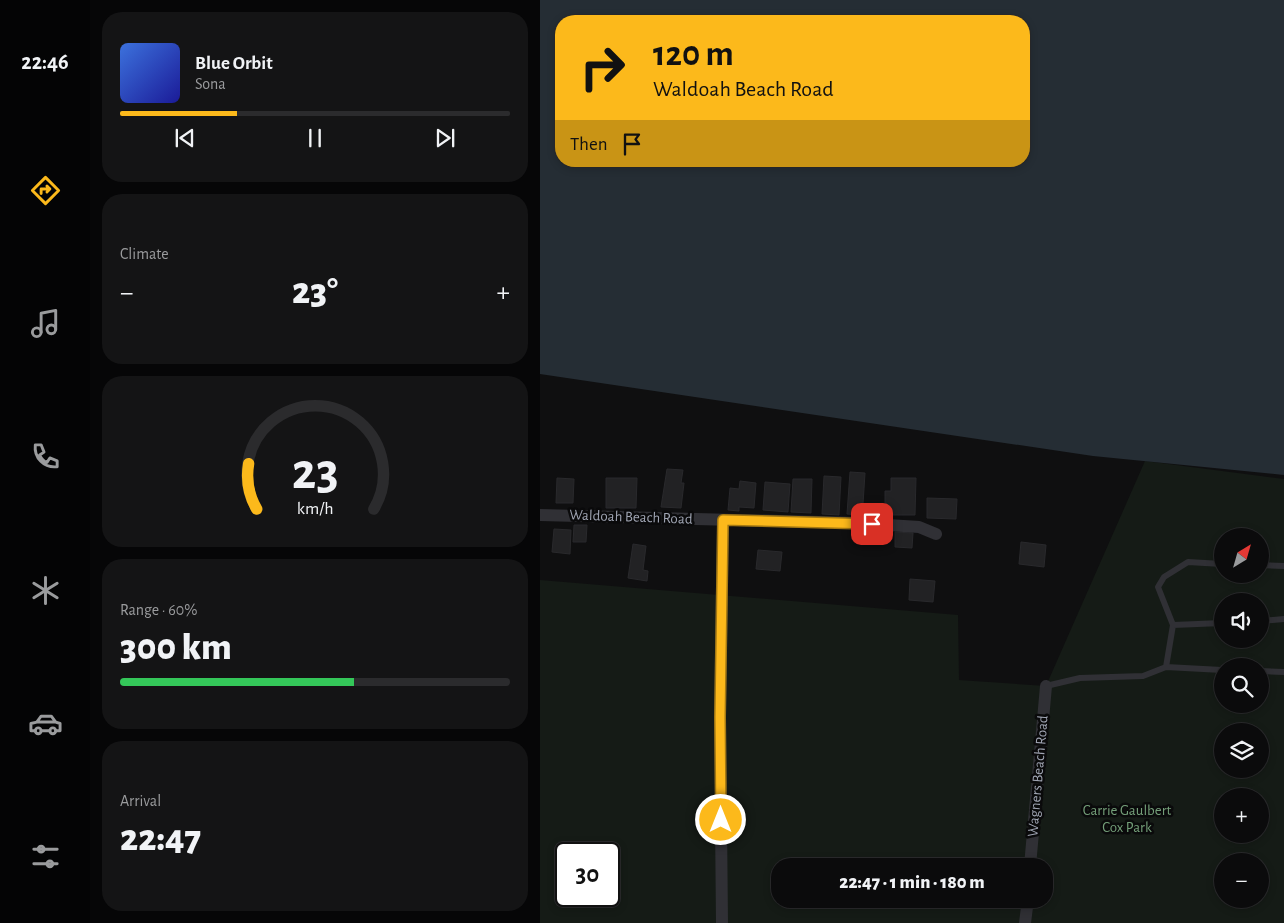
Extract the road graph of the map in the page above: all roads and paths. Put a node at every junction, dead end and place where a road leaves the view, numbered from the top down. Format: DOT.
graph roads {
  1 [pos="540,515"];
  2 [pos="723,520"];
  3 [pos="936,534"];
  4 [pos="1214,564"];
  5 [pos="1269,565"];
  6 [pos="1284,566"];
  7 [pos="1284,620"];
  8 [pos="1269,621"];
  9 [pos="1214,623"];
  10 [pos="1174,625"];
  11 [pos="1166,667"];
  12 [pos="1214,670"];
  13 [pos="1269,671"];
  14 [pos="1284,672"];
  15 [pos="1046,686"];
  16 [pos="1031,858"];
  17 [pos="1027,908"];
  18 [pos="722,923"];
  19 [pos="1025,923"];
  1 -- 2 [label="street, Waldoah Beach Road"];
  2 -- 3 [label="street, Waldoah Beach Road"];
  2 -- 18 [label="street"];
  4 -- 10 [label="lane"];
  5 -- 6 [label="lane"];
  7 -- 8 [label="lane"];
  9 -- 10 [label="lane"];
  10 -- 11 [label="lane"];
  11 -- 12 [label="lane"];
  11 -- 15 [label="lane"];
  13 -- 14 [label="lane"];
  15 -- 16 [label="street, Wagners Beach Road"];
  17 -- 19 [label="street"];
}
